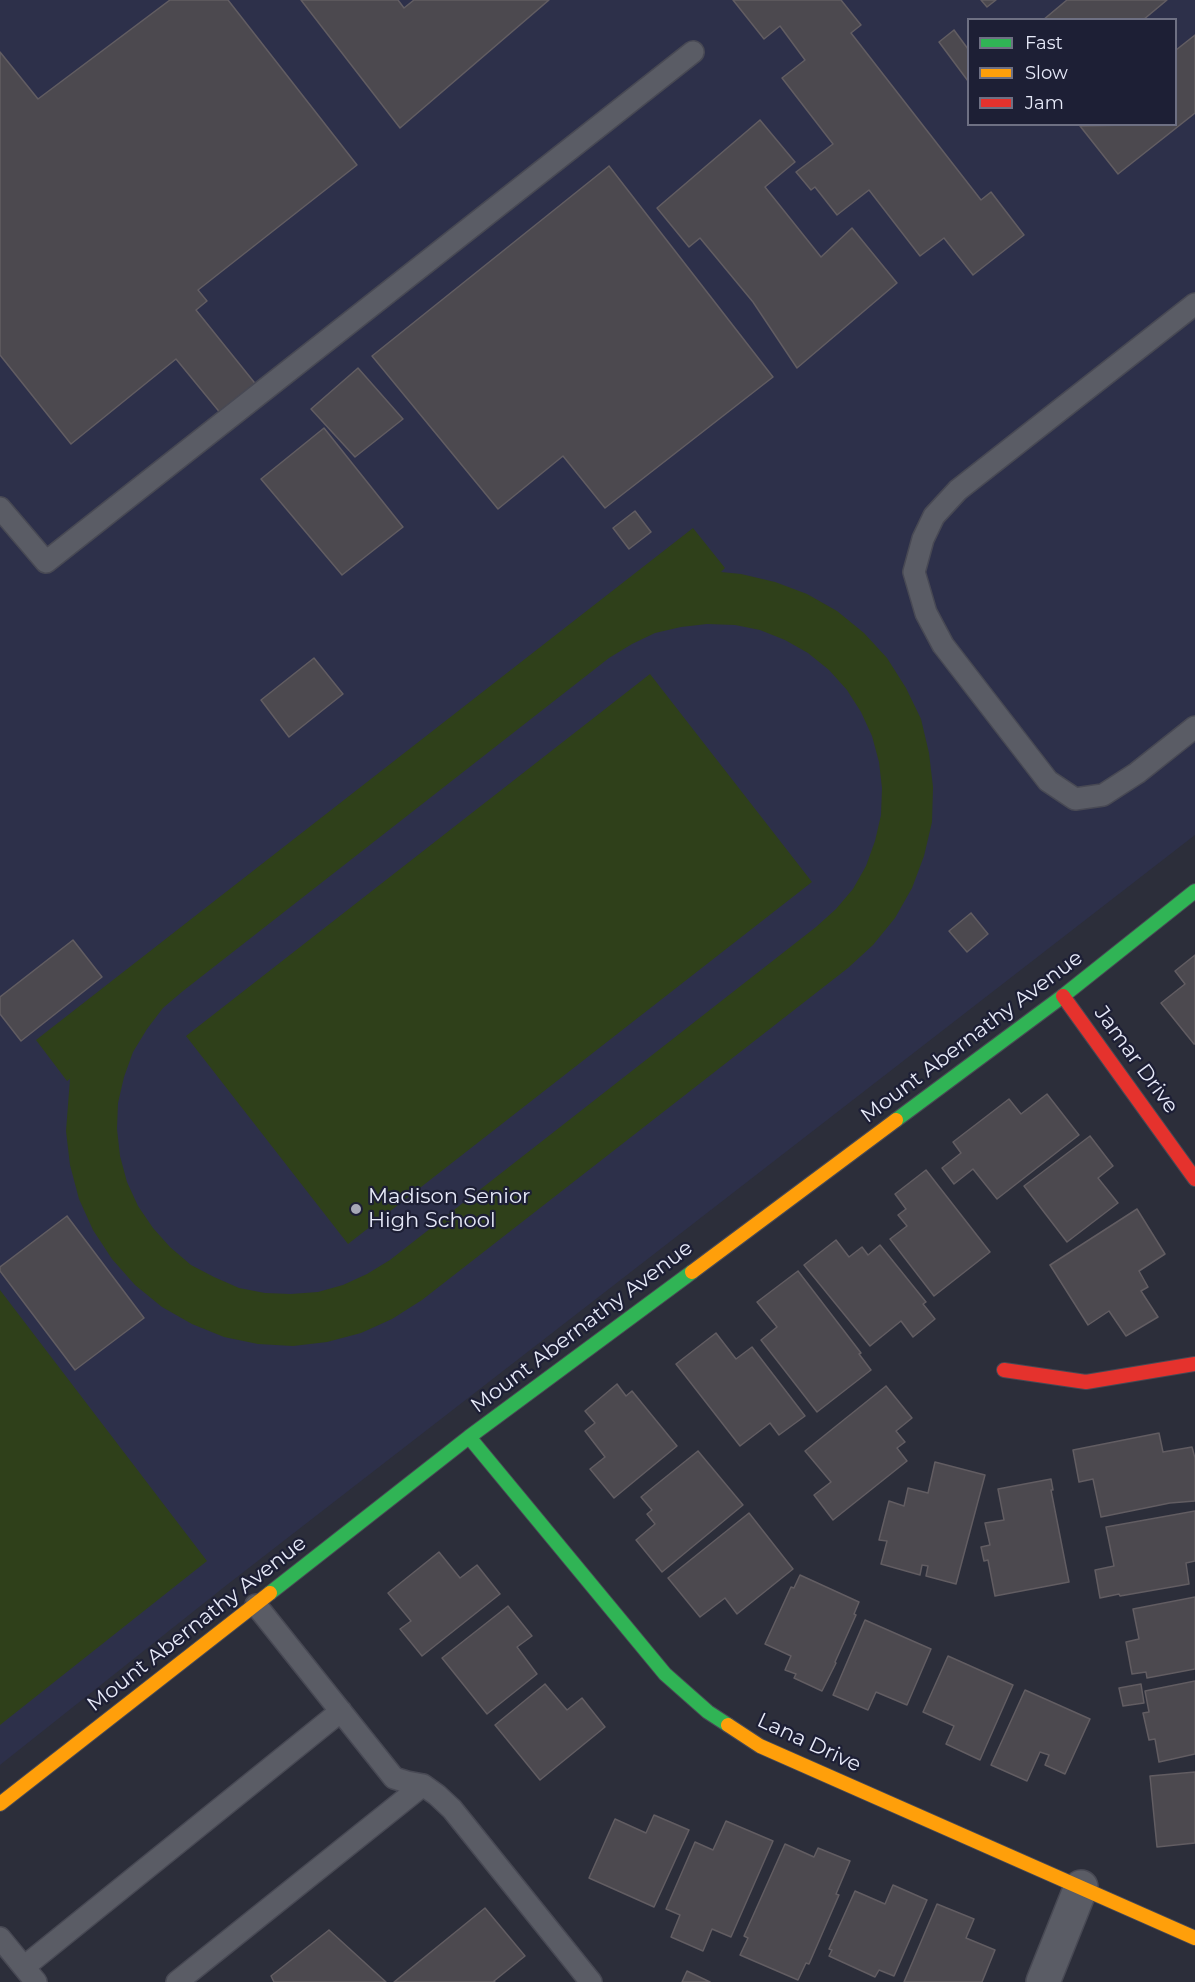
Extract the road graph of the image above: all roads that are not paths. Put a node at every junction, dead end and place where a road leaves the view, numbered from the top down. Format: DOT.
graph roads {
  1 [pos="693,52"];
  2 [pos="1195,304"];
  3 [pos="0,508"];
  4 [pos="1195,727"];
  5 [pos="1195,891"];
  6 [pos="1063,996"];
  7 [pos="1195,1179"];
  8 [pos="1195,1364"];
  9 [pos="1004,1370"];
  10 [pos="469,1437"];
  11 [pos="256,1605"];
  12 [pos="341,1711"];
  13 [pos="423,1785"];
  14 [pos="0,1804"];
  15 [pos="1081,1887"];
  16 [pos="0,1938"];
  17 [pos="1195,1938"];
  18 [pos="30,1975"];
  19 [pos="177,1982"];
  20 [pos="591,1982"];
  21 [pos="1043,1982"];
  1 -- 3 [label="lane"];
  2 -- 4 [label="lane"];
  5 -- 6 [label="street, Mount Abernathy Avenue"];
  6 -- 7 [label="street, Jamar Drive"];
  6 -- 10 [label="street, Mount Abernathy Avenue"];
  8 -- 9 [label="street"];
  10 -- 11 [label="street, Mount Abernathy Avenue"];
  10 -- 15 [label="street, Lana Drive"];
  11 -- 12 [label="lane"];
  11 -- 14 [label="street, Mount Abernathy Avenue"];
  12 -- 13 [label="lane"];
  12 -- 18 [label="lane"];
  13 -- 19 [label="lane"];
  13 -- 20 [label="lane"];
  15 -- 17 [label="street, Lana Drive"];
  15 -- 21 [label="street"];
  16 -- 18 [label="lane"];
}
